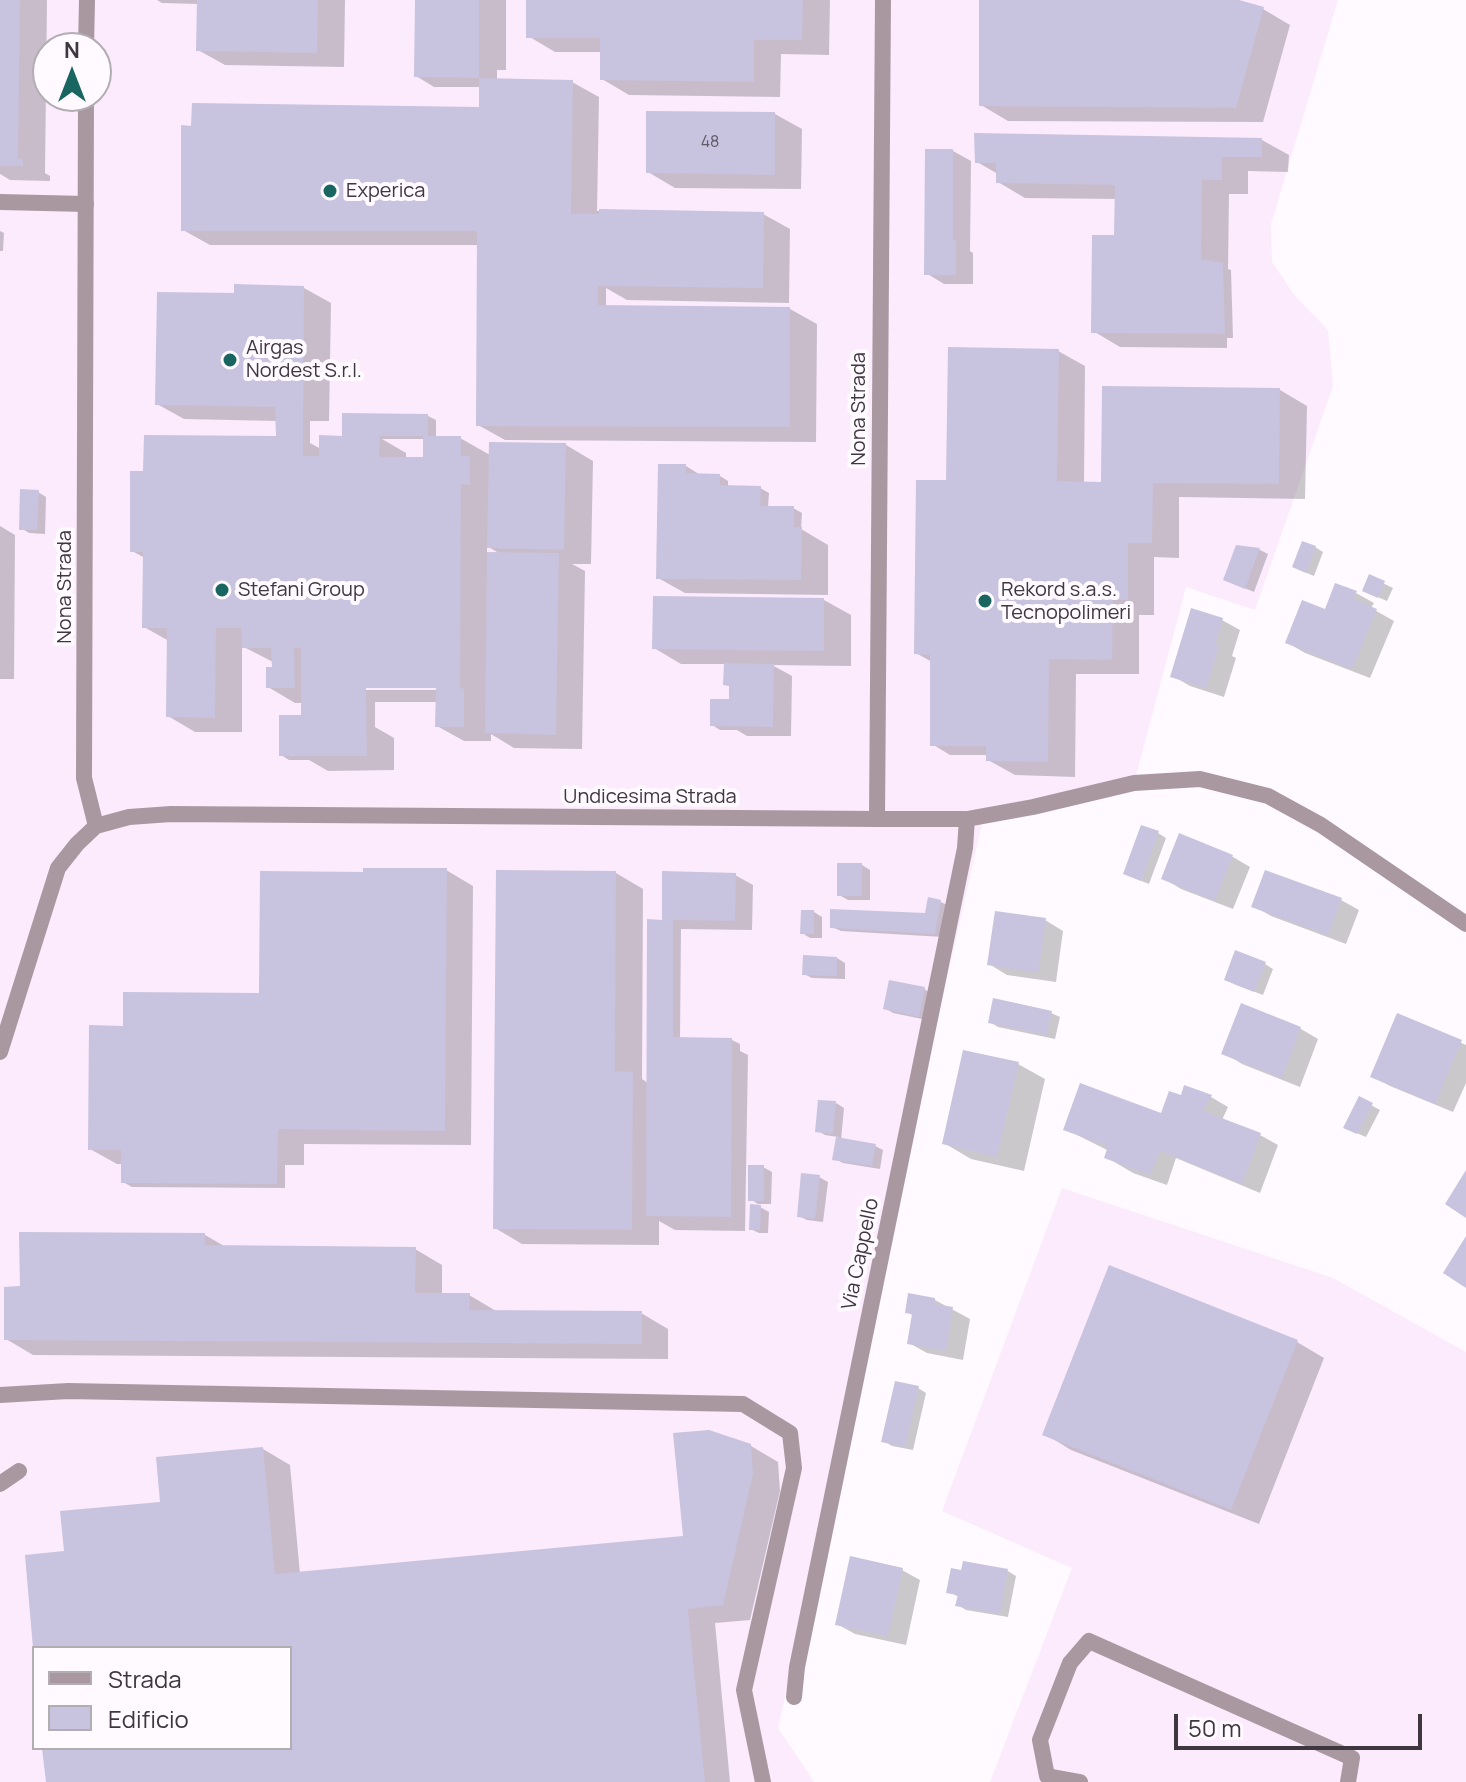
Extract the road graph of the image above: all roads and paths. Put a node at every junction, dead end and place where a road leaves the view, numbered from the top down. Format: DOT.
graph roads {
  1 [pos="87,0"];
  2 [pos="883,0"];
  3 [pos="86,32"];
  4 [pos="86,112"];
  5 [pos="0,202"];
  6 [pos="86,204"];
  7 [pos="877,819"];
  8 [pos="967,819"];
  9 [pos="96,826"];
  10 [pos="1466,924"];
  11 [pos="0,1052"];
  12 [pos="0,1395"];
  13 [pos="19,1471"];
  14 [pos="0,1484"];
  15 [pos="794,1697"];
  16 [pos="763,1782"];
  17 [pos="1080,1782"];
  18 [pos="1348,1782"];
  1 -- 3 [label="street"];
  2 -- 7 [label="street, Nona Strada"];
  4 -- 6 [label="street, Nona Strada"];
  5 -- 6 [label="street"];
  6 -- 9 [label="street, Nona Strada"];
  7 -- 8 [label="street, Undicesima Strada"];
  7 -- 9 [label="street, Undicesima Strada"];
  8 -- 10 [label="street, Undicesima Strada"];
  8 -- 15 [label="street, Via Cappello"];
  9 -- 11 [label="street"];
  12 -- 16 [label="street"];
  13 -- 14 [label="street"];
  17 -- 18 [label="street"];
}
